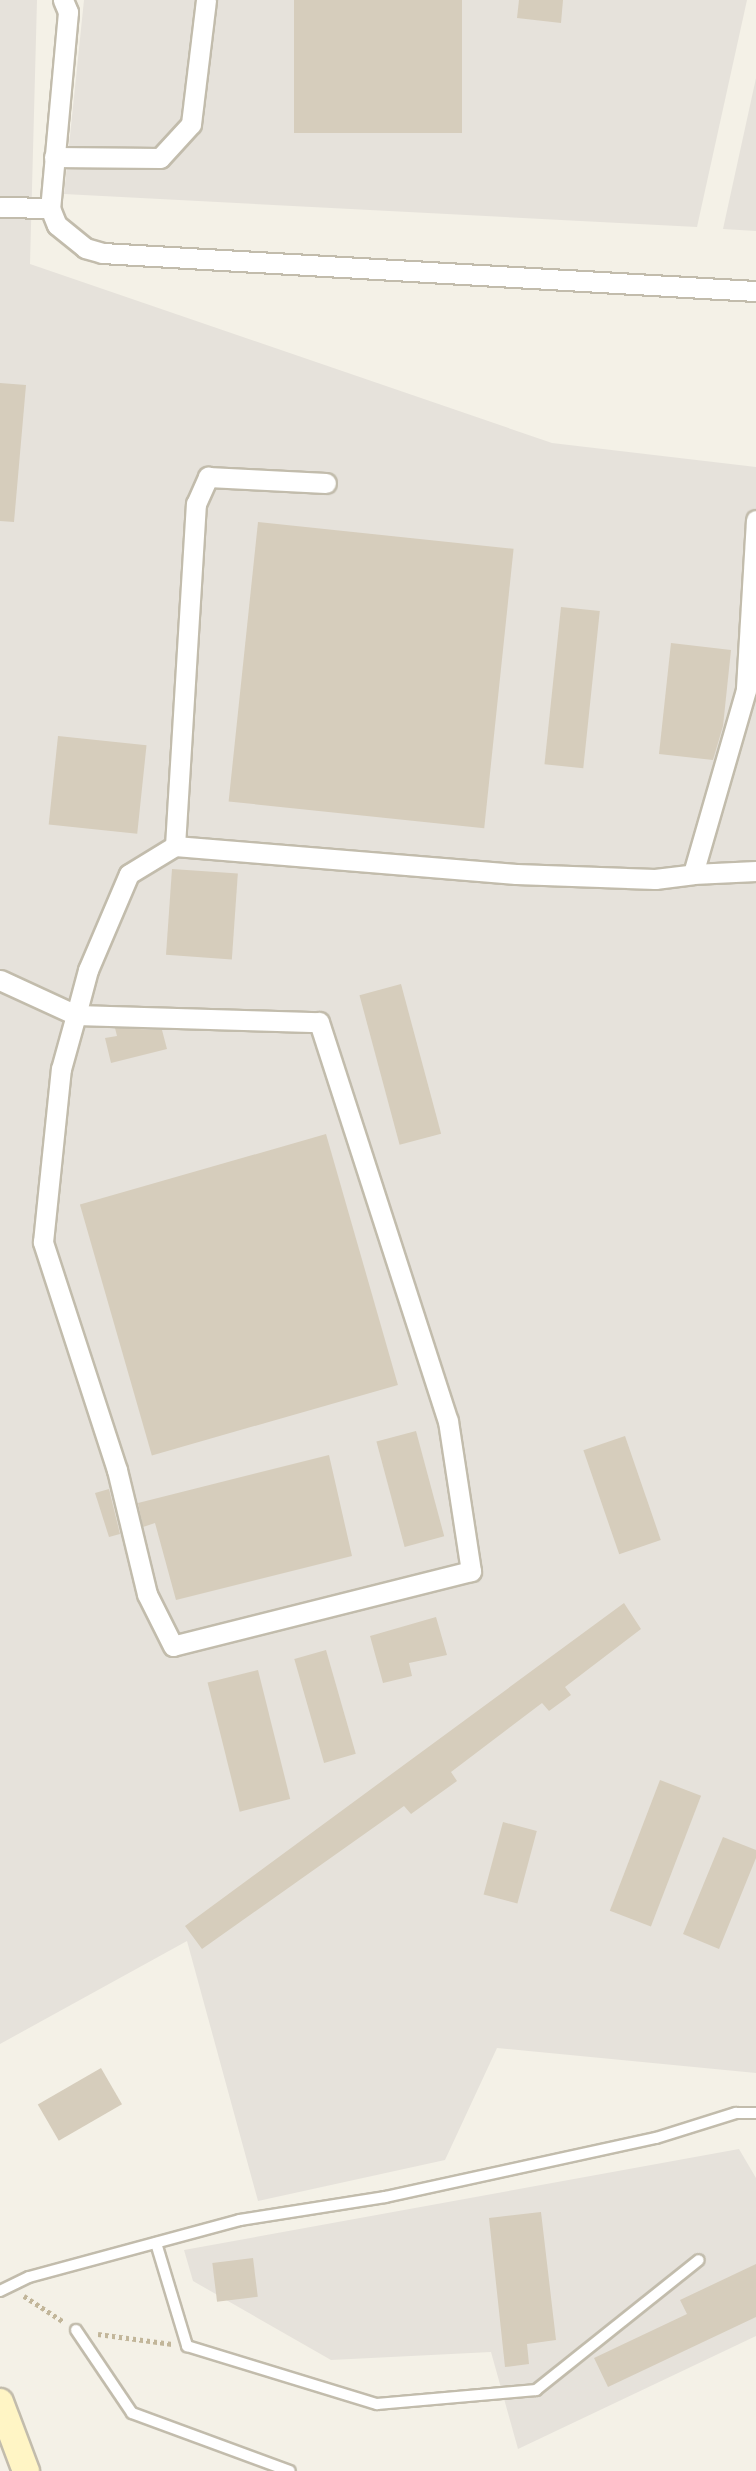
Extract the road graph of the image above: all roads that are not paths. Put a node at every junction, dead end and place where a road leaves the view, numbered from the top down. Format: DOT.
graph roads {
  1 [pos="64,0"];
  2 [pos="206,0"];
  3 [pos="54,158"];
  4 [pos="0,207"];
  5 [pos="50,208"];
  6 [pos="756,291"];
  7 [pos="326,483"];
  8 [pos="756,520"];
  9 [pos="175,846"];
  10 [pos="756,871"];
  11 [pos="693,874"];
  12 [pos="0,980"];
  13 [pos="76,1015"];
  14 [pos="756,2113"];
  15 [pos="156,2243"];
  16 [pos="699,2260"];
  17 [pos="0,2291"];
  18 [pos="76,2330"];
  19 [pos="0,2402"];
  20 [pos="26,2471"];
  21 [pos="290,2471"];
  1 -- 3 [label="street"];
  2 -- 3 [label="street"];
  3 -- 5 [label="street"];
  4 -- 5 [label="street"];
  5 -- 6 [label="street"];
  7 -- 9 [label="street"];
  8 -- 11 [label="street"];
  9 -- 11 [label="street"];
  9 -- 13 [label="street"];
  10 -- 11 [label="street"];
  12 -- 13 [label="street"];
  13 -- 13 [label="street"];
  14 -- 15 [label="lane"];
  15 -- 16 [label="lane"];
  15 -- 17 [label="lane"];
  18 -- 21 [label="lane"];
  19 -- 20 [label="main road"];
}
